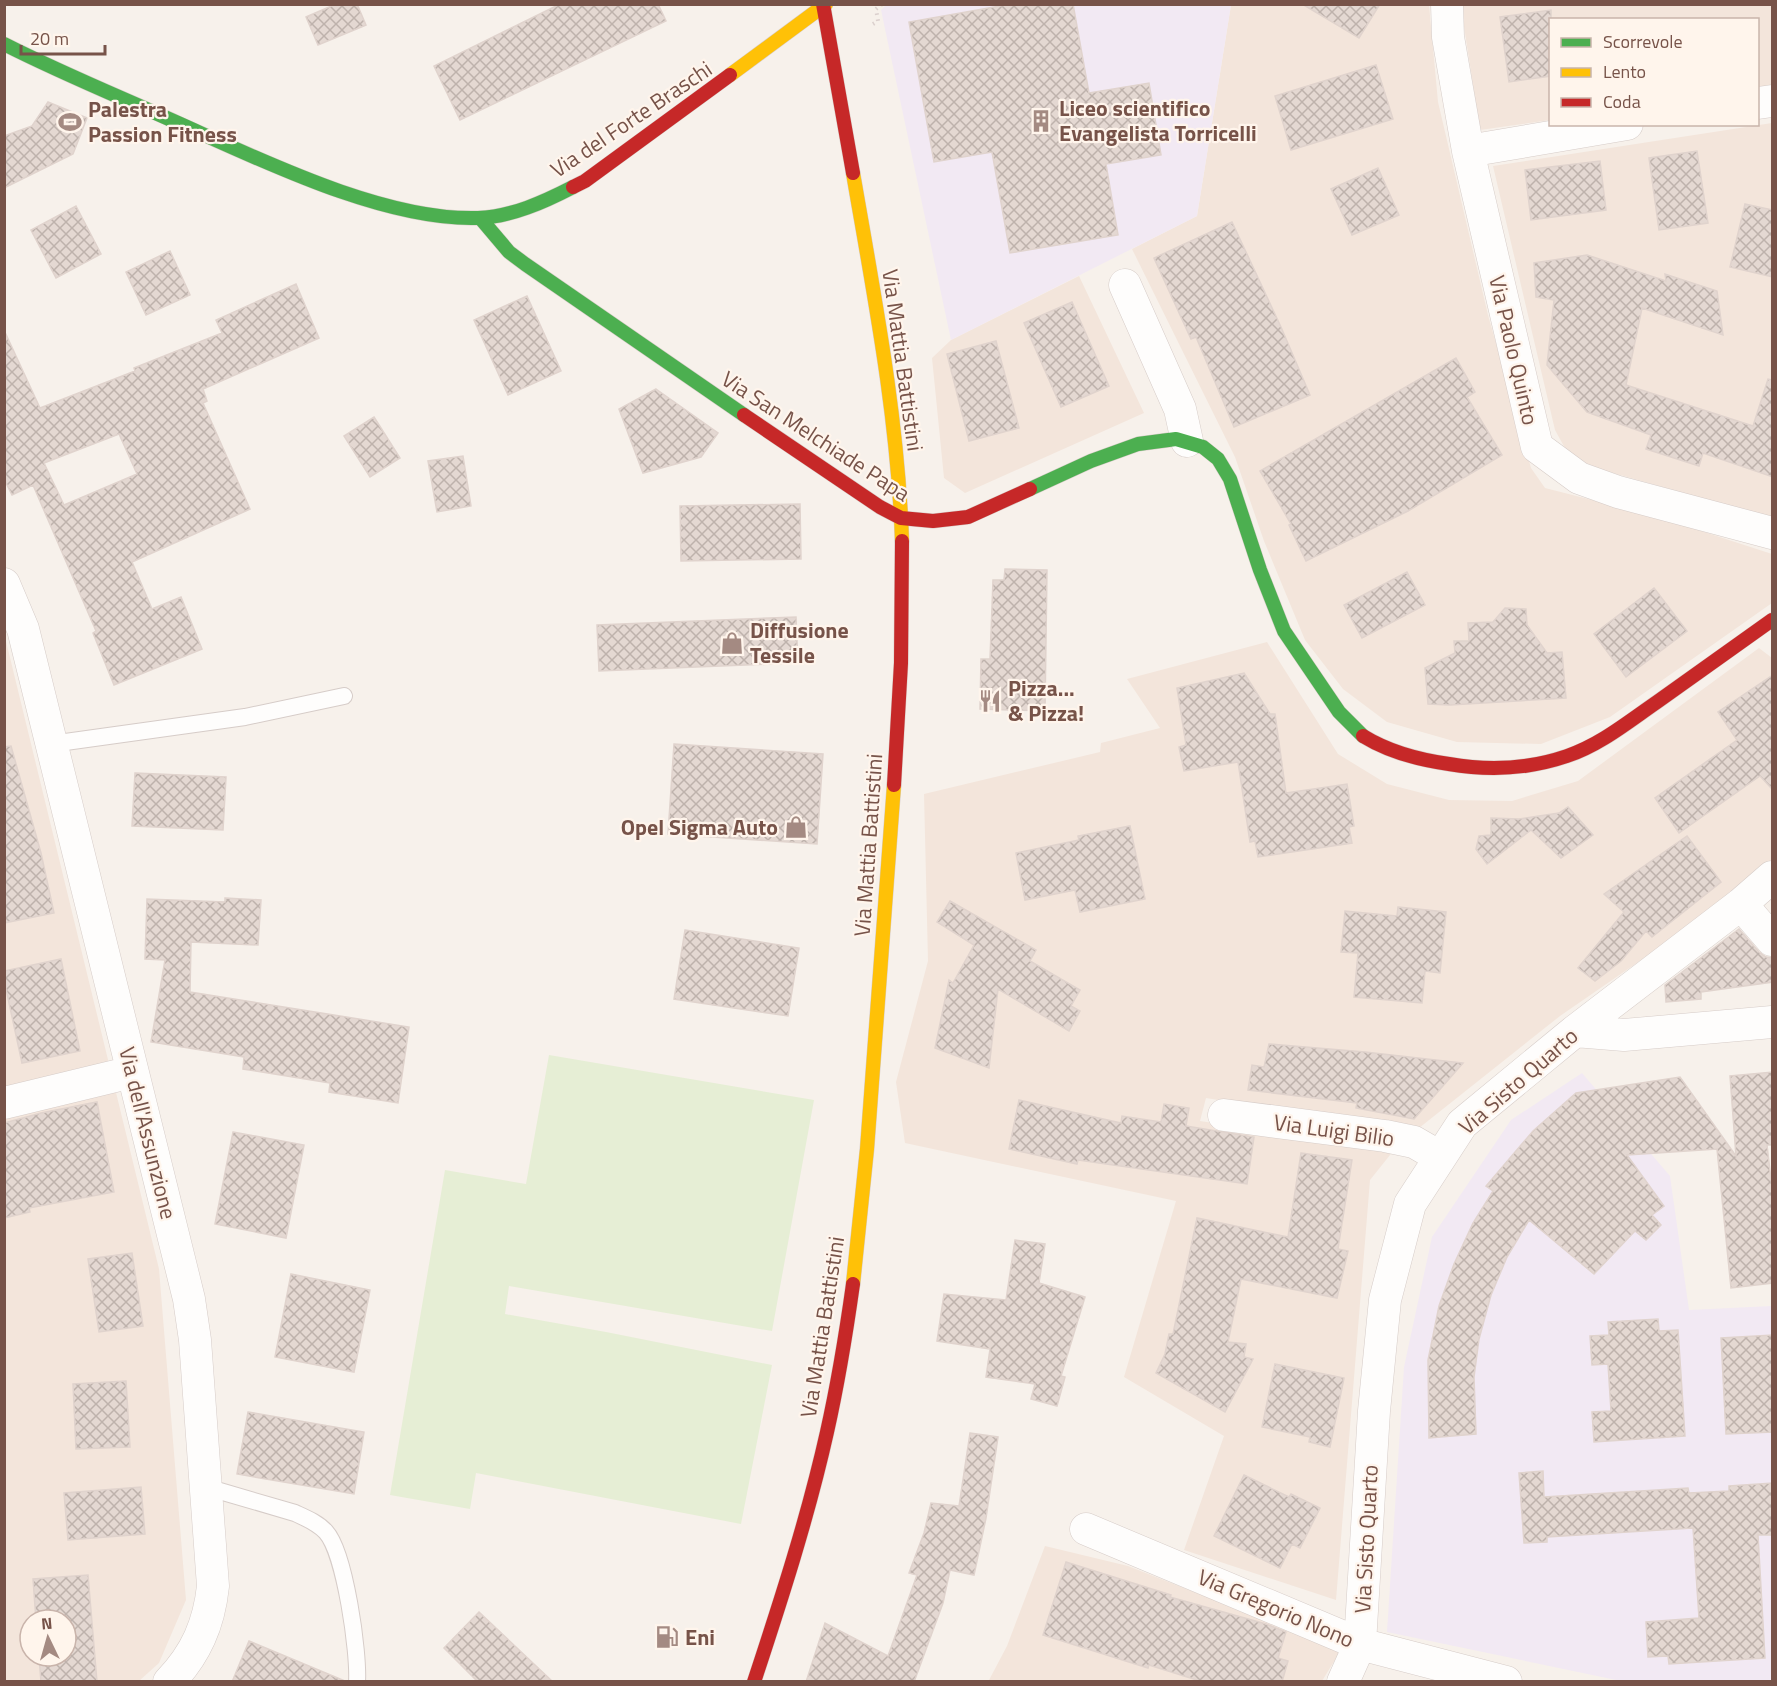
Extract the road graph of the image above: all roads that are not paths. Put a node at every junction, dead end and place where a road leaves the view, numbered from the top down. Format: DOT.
graph roads {
  1 [pos="1447,4"];
  2 [pos="824,5"];
  3 [pos="4,44"];
  4 [pos="1616,126"];
  5 [pos="1468,150"];
  6 [pos="481,219"];
  7 [pos="1125,285"];
  8 [pos="1187,441"];
  9 [pos="901,518"];
  10 [pos="1773,533"];
  11 [pos="4,584"];
  12 [pos="1773,620"];
  13 [pos="344,696"];
  14 [pos="51,744"];
  15 [pos="1773,877"];
  16 [pos="1741,904"];
  17 [pos="1773,940"];
  18 [pos="1773,1022"];
  19 [pos="1575,1031"];
  20 [pos="132,1072"];
  21 [pos="4,1103"];
  22 [pos="1224,1115"];
  23 [pos="1440,1157"];
  24 [pos="206,1487"];
  25 [pos="1086,1528"];
  26 [pos="1360,1644"];
  27 [pos="169,1682"];
  28 [pos="357,1682"];
  29 [pos="754,1682"];
  30 [pos="1343,1682"];
  31 [pos="1506,1682"];
  1 -- 5 [label="street, Via Paolo Quinto"];
  2 -- 6 [label="street, Via del Forte Braschi"];
  2 -- 9 [label="street, Via Mattia Battistini"];
  3 -- 6 [label="street, Via del Forte Braschi"];
  4 -- 5 [label="street"];
  5 -- 10 [label="street, Via Paolo Quinto"];
  6 -- 9 [label="street, Via San Melchiade Papa"];
  7 -- 8 [label="street"];
  8 -- 9 [label="street, Via San Melchiade Papa"];
  8 -- 12 [label="street, Via San Melchiade Papa"];
  9 -- 29 [label="street, Via Mattia Battistini"];
  11 -- 14 [label="street, Via dell'Assunzione"];
  13 -- 14 [label="lane"];
  14 -- 20 [label="street, Via dell'Assunzione"];
  15 -- 16 [label="street, Via Sisto Quarto"];
  16 -- 17 [label="street"];
  16 -- 19 [label="street, Via Sisto Quarto"];
  18 -- 19 [label="street"];
  19 -- 23 [label="street, Via Sisto Quarto"];
  20 -- 21 [label="street"];
  20 -- 24 [label="street, Via dell'Assunzione"];
  22 -- 23 [label="street, Via Luigi Bilio"];
  23 -- 26 [label="street, Via Sisto Quarto"];
  24 -- 27 [label="street, Via dell'Assunzione"];
  24 -- 28 [label="lane"];
  25 -- 26 [label="street, Via Gregorio Nono"];
  26 -- 30 [label="street, Via Sisto Quarto"];
  26 -- 31 [label="street, Via Gregorio Nono"];
}
